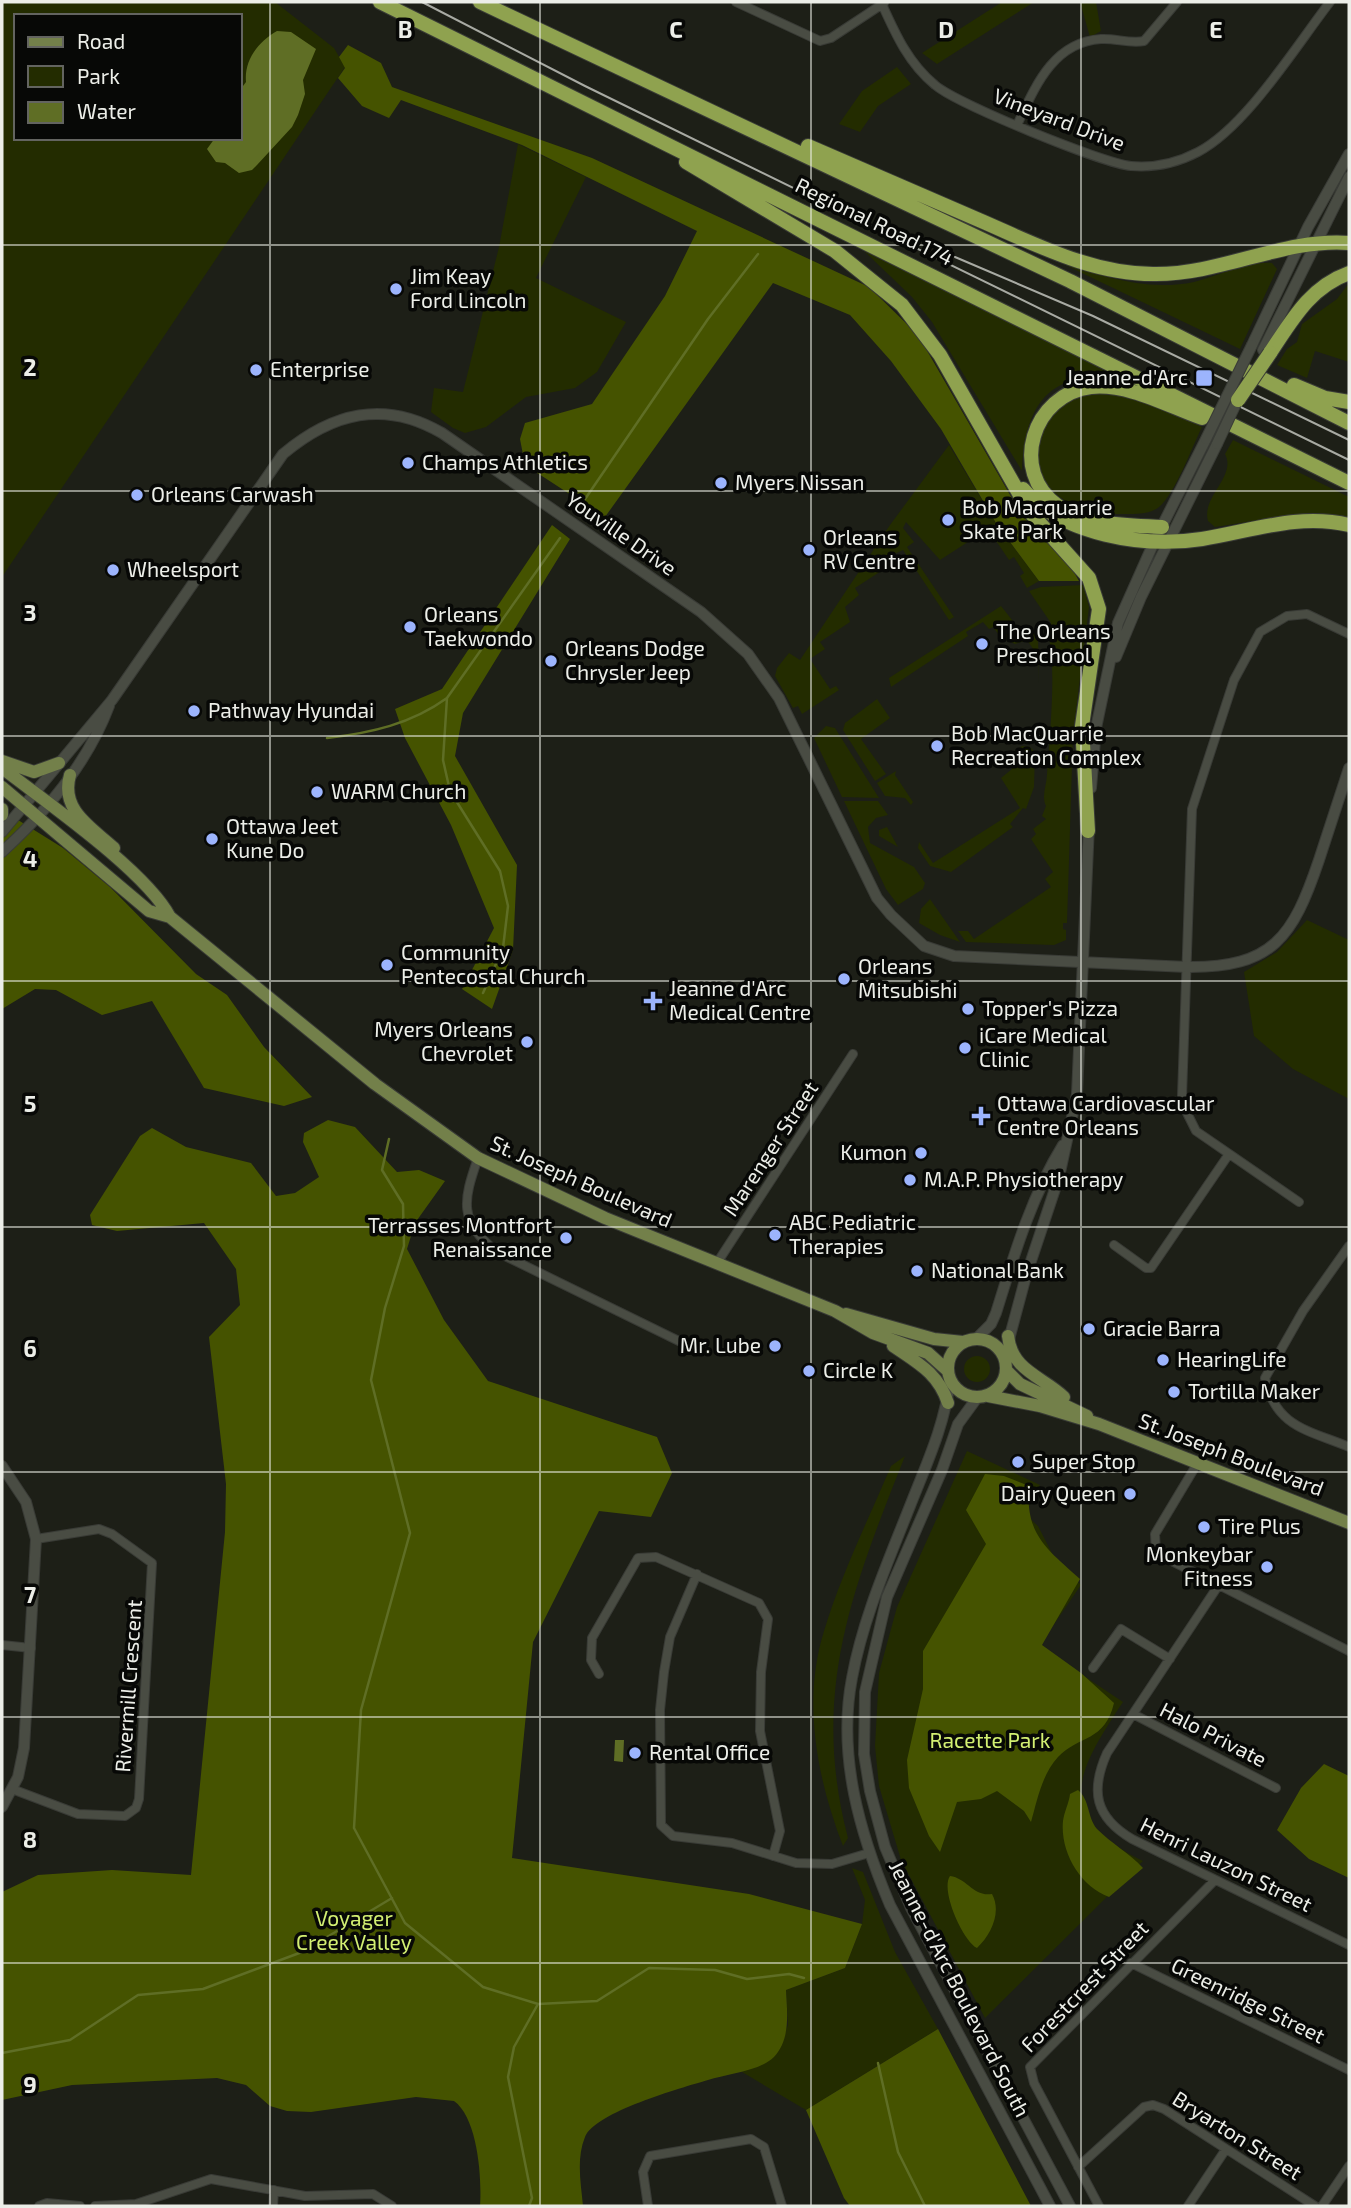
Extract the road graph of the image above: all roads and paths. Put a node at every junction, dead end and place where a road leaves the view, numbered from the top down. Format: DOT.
graph roads {
  1 [pos="380,2"];
  2 [pos="736,2"];
  3 [pos="883,2"];
  4 [pos="1177,2"];
  5 [pos="1330,2"];
  6 [pos="487,5"];
  7 [pos="591,106"];
  8 [pos="1018,123"];
  9 [pos="1349,153"];
  10 [pos="1349,177"];
  11 [pos="1349,243"];
  12 [pos="1316,244"];
  13 [pos="1298,248"];
  14 [pos="1349,273"];
  15 [pos="1122,308"];
  16 [pos="1262,350"];
  17 [pos="1233,397"];
  18 [pos="1349,402"];
  19 [pos="1349,423"];
  20 [pos="1212,442"];
  21 [pos="999,462"];
  22 [pos="1349,484"];
  23 [pos="1349,525"];
  24 [pos="1162,536"];
  25 [pos="1349,634"];
  26 [pos="112,700"];
  27 [pos="2,761"];
  28 [pos="59,763"];
  29 [pos="2,768"];
  30 [pos="1349,768"];
  31 [pos="70,775"];
  32 [pos="2,787"];
  33 [pos="36,795"];
  34 [pos="48,804"];
  35 [pos="26,806"];
  36 [pos="2,809"];
  37 [pos="2,815"];
  38 [pos="40,816"];
  39 [pos="1088,831"];
  40 [pos="2,832"];
  41 [pos="2,852"];
  42 [pos="130,871"];
  43 [pos="170,917"];
  44 [pos="1085,962"];
  45 [pos="1187,967"];
  46 [pos="853,1054"];
  47 [pos="1069,1136"];
  48 [pos="1229,1154"];
  49 [pos="478,1158"];
  50 [pos="1299,1202"];
  51 [pos="1114,1245"];
  52 [pos="1349,1246"];
  53 [pos="717,1263"];
  54 [pos="835,1311"];
  55 [pos="873,1333"];
  56 [pos="1008,1336"];
  57 [pos="970,1340"];
  58 [pos="687,1345"];
  59 [pos="1005,1364"];
  60 [pos="949,1376"];
  61 [pos="983,1397"];
  62 [pos="948,1403"];
  63 [pos="1077,1410"];
  64 [pos="1099,1424"];
  65 [pos="1349,1447"];
  66 [pos="1197,1464"];
  67 [pos="2,1466"];
  68 [pos="1349,1522"];
  69 [pos="36,1539"];
  70 [pos="697,1574"];
  71 [pos="1218,1586"];
  72 [pos="2,1645"];
  73 [pos="31,1648"];
  74 [pos="1349,1651"];
  75 [pos="1170,1659"];
  76 [pos="1093,1668"];
  77 [pos="599,1674"];
  78 [pos="1133,1714"];
  79 [pos="1276,1788"];
  80 [pos="12,1789"];
  81 [pos="2,1807"];
  82 [pos="885,1847"];
  83 [pos="869,1853"];
  84 [pos="773,1856"];
  85 [pos="1215,1880"];
  86 [pos="1349,1945"];
  87 [pos="1131,1963"];
  88 [pos="1349,2070"];
  89 [pos="1226,2149"];
  90 [pos="1349,2165"];
  91 [pos="1078,2167"];
  92 [pos="274,2190"];
  93 [pos="39,2206"];
  94 [pos="80,2206"];
  95 [pos="95,2206"];
  96 [pos="273,2206"];
  97 [pos="392,2206"];
  98 [pos="648,2206"];
  99 [pos="782,2206"];
  100 [pos="1050,2206"];
  101 [pos="1070,2206"];
  102 [pos="1099,2206"];
  103 [pos="1188,2206"];
  104 [pos="1315,2206"];
  105 [pos="1322,2206"];
  1 -- 7 [label="highway, Regional Road 174"];
  2 -- 3 [label="street"];
  3 -- 8 [label="street, Vineyard Drive"];
  4 -- 8 [label="street"];
  5 -- 8 [label="street, Vineyard Drive"];
  6 -- 13 [label="highway"];
  6 -- 15 [label="highway, Regional Road 174"];
  7 -- 21 [label="highway"];
  7 -- 22 [label="highway, Regional Road 174"];
  9 -- 13 [label="main road"];
  10 -- 12 [label="main road"];
  11 -- 12 [label="highway"];
  12 -- 13 [label="highway"];
  12 -- 16 [label="main road"];
  13 -- 16 [label="main road"];
  14 -- 16 [label="highway"];
  15 -- 18 [label="highway"];
  15 -- 19 [label="highway, Regional Road 174"];
  16 -- 17 [label="highway, bridge"];
  17 -- 20 [label="main road, bridge"];
  20 -- 24 [label="main road"];
  20 -- 24 [label="main road"];
  21 -- 24 [label="highway"];
  21 -- 39 [label="highway"];
  22 -- 24 [label="highway"];
  23 -- 24 [label="highway"];
  24 -- 39 [label="main road"];
  25 -- 45 [label="street"];
  26 -- 28 [label="main road, Youville Drive"];
  26 -- 31 [label="main road, Youville Drive"];
  26 -- 44 [label="main road, Youville Drive"];
  27 -- 28 [label="main road"];
  28 -- 33 [label="main road, Youville Drive"];
  29 -- 33 [label="main road, St. Joseph Boulevard"];
  30 -- 45 [label="main road, Youville Drive"];
  31 -- 34 [label="main road, Youville Drive"];
  31 -- 42 [label="main road"];
  32 -- 35 [label="main road, St. Joseph Boulevard"];
  33 -- 34 [label="main road, St. Joseph Boulevard"];
  33 -- 35 [label="main road, Youville Drive"];
  34 -- 38 [label="main road, Youville Drive"];
  34 -- 42 [label="main road, St. Joseph Boulevard"];
  35 -- 38 [label="main road, St. Joseph Boulevard"];
  35 -- 40 [label="main road, Youville Drive"];
  36 -- 37 [label="main road"];
  38 -- 41 [label="main road, Youville Drive"];
  38 -- 43 [label="main road, St. Joseph Boulevard"];
  39 -- 44 [label="main road"];
  42 -- 43 [label="main road, St. Joseph Boulevard"];
  43 -- 49 [label="main road, St. Joseph Boulevard"];
  44 -- 45 [label="main road, Youville Drive"];
  44 -- 47 [label="main road"];
  45 -- 48 [label="street"];
  46 -- 53 [label="street, Marenger Street"];
  47 -- 56 [label="main road"];
  47 -- 57 [label="main road"];
  48 -- 50 [label="street"];
  48 -- 51 [label="street"];
  49 -- 53 [label="main road, St. Joseph Boulevard"];
  49 -- 58 [label="street"];
  52 -- 65 [label="street"];
  53 -- 54 [label="main road, St. Joseph Boulevard"];
  54 -- 55 [label="main road, St. Joseph Boulevard"];
  54 -- 57 [label="main road, St. Joseph Boulevard"];
  55 -- 60 [label="main road, St. Joseph Boulevard"];
  55 -- 62 [label="main road"];
  56 -- 59 [label="main road"];
  56 -- 63 [label="main road"];
  57 -- 59 [label="main road"];
  57 -- 60 [label="main road"];
  59 -- 61 [label="main road"];
  59 -- 63 [label="main road, St. Joseph Boulevard"];
  60 -- 61 [label="main road"];
  60 -- 62 [label="main road, Jeanne-d'Arc Boulevard South"];
  61 -- 64 [label="main road, St. Joseph Boulevard"];
  61 -- 82 [label="main road, Jeanne-d'Arc Boulevard South"];
  62 -- 83 [label="main road, Jeanne-d'Arc Boulevard South"];
  63 -- 64 [label="main road, St. Joseph Boulevard"];
  64 -- 66 [label="main road, St. Joseph Boulevard"];
  66 -- 68 [label="main road, St. Joseph Boulevard"];
  66 -- 71 [label="street"];
  67 -- 69 [label="main road"];
  69 -- 73 [label="main road"];
  69 -- 80 [label="street, Rivermill Crescent"];
  70 -- 77 [label="street"];
  70 -- 84 [label="street"];
  70 -- 84 [label="street"];
  71 -- 74 [label="street"];
  71 -- 75 [label="street, Henri Lauzon Street"];
  72 -- 73 [label="street"];
  73 -- 80 [label="main road"];
  75 -- 76 [label="street"];
  75 -- 78 [label="street, Henri Lauzon Street"];
  78 -- 79 [label="street, Halo Private"];
  78 -- 85 [label="street, Henri Lauzon Street"];
  80 -- 81 [label="main road"];
  82 -- 83 [label="main road"];
  82 -- 101 [label="main road, Jeanne-d'Arc Boulevard South"];
  83 -- 84 [label="street"];
  83 -- 100 [label="main road, Jeanne-d'Arc Boulevard South"];
  85 -- 86 [label="street, Henri Lauzon Street"];
  85 -- 87 [label="street, Forestcrest Street"];
  87 -- 88 [label="street, Greenridge Street"];
  87 -- 91 [label="street, Forestcrest Street"];
  89 -- 91 [label="street, Bryarton Street"];
  89 -- 103 [label="street"];
  89 -- 104 [label="street, Bryarton Street"];
  90 -- 105 [label="street"];
  91 -- 102 [label="street, Forestcrest Street"];
  92 -- 95 [label="street"];
  92 -- 96 [label="street"];
  92 -- 97 [label="street"];
  93 -- 94 [label="street"];
  98 -- 99 [label="street"];
}
